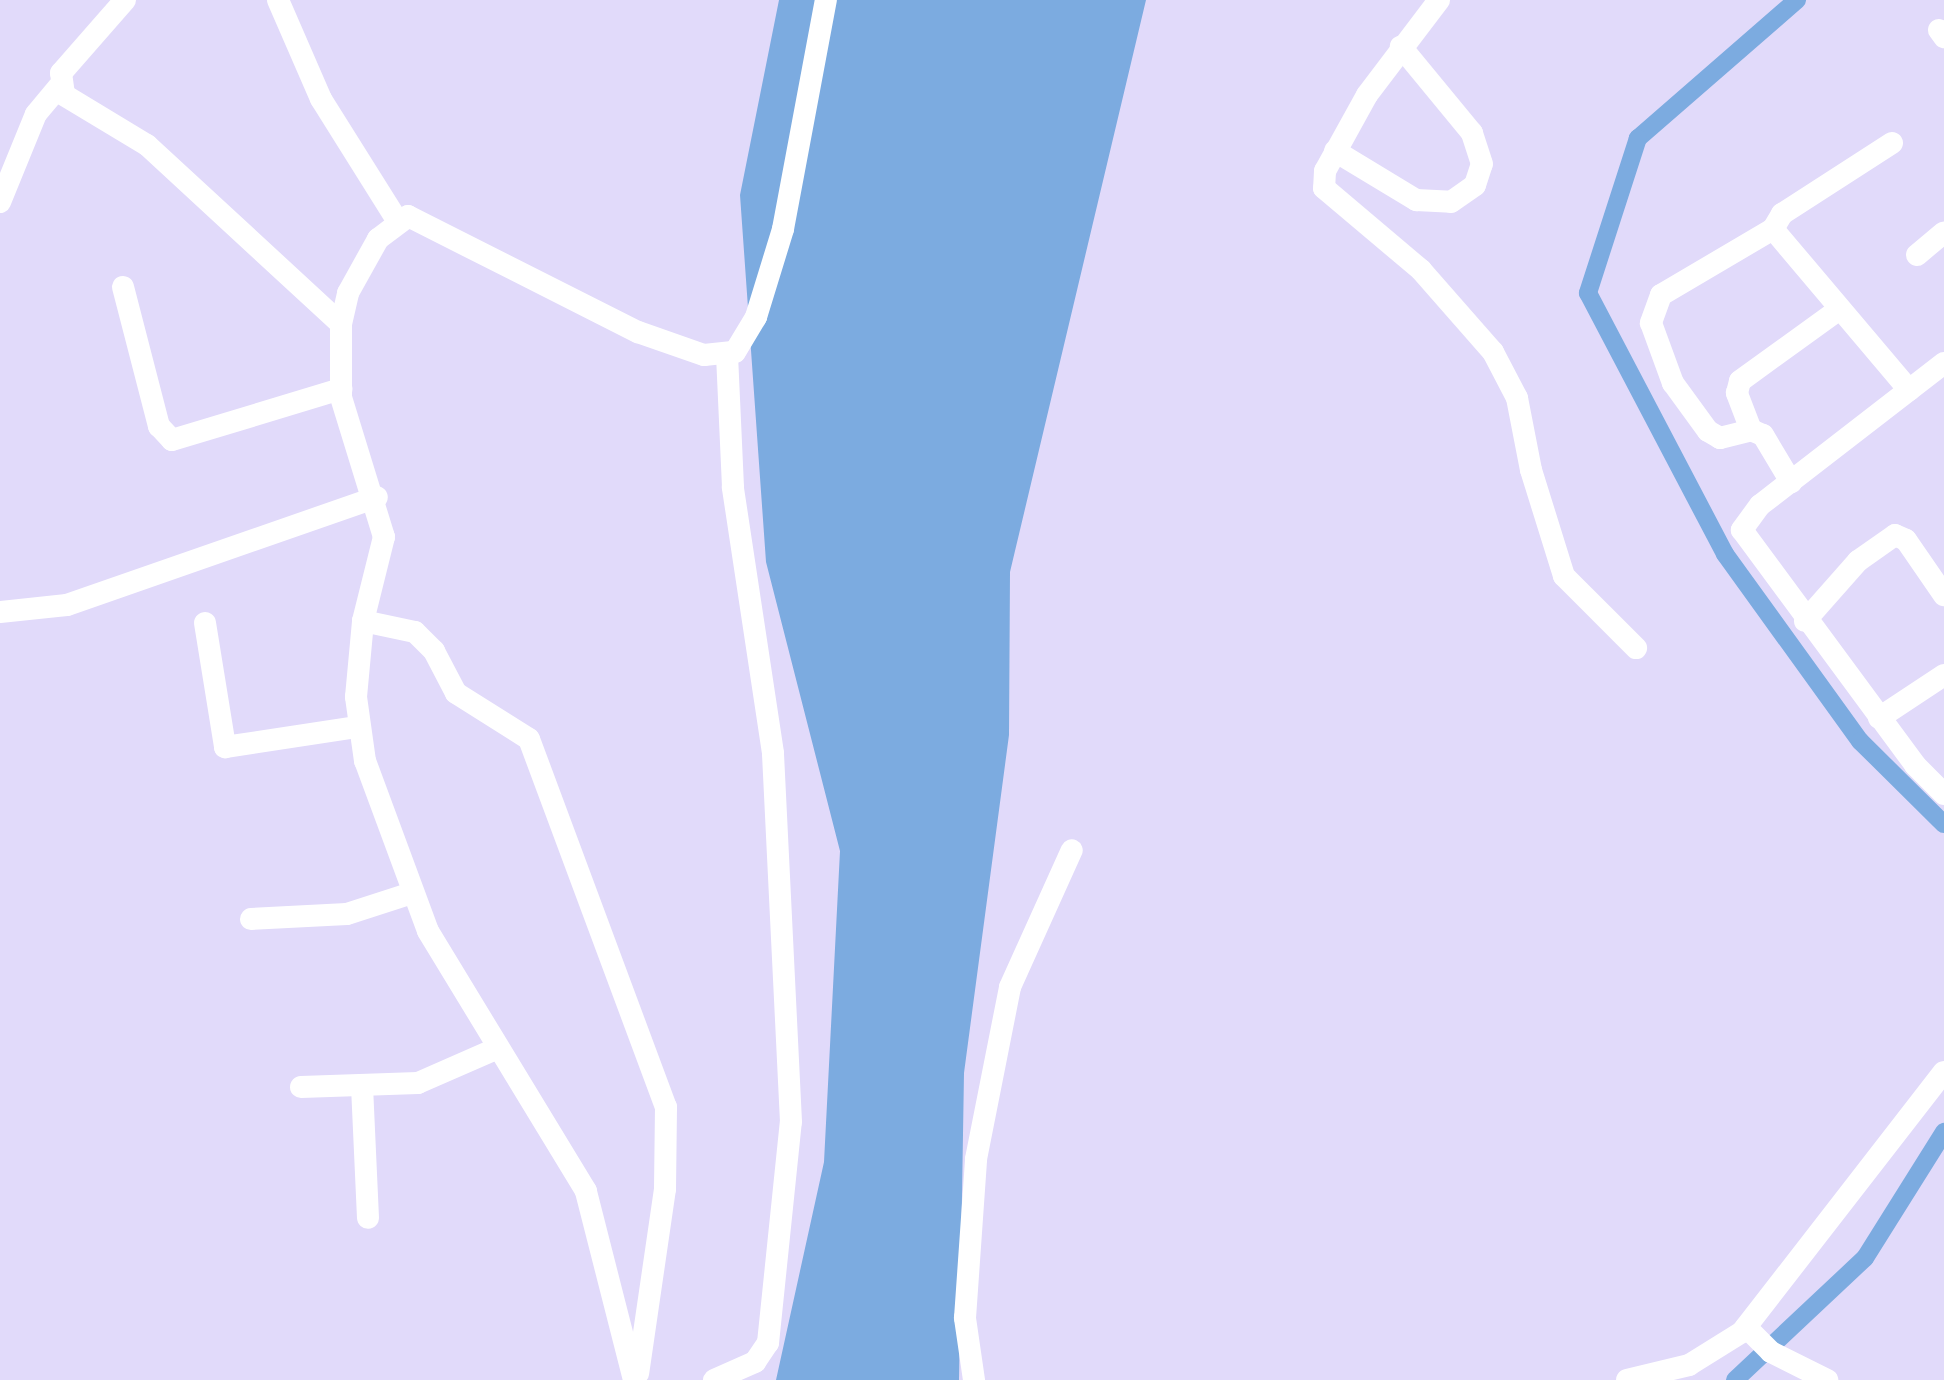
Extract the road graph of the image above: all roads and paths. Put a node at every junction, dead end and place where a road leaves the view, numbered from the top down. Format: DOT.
graph roads {
  1 [pos="126,0"];
  2 [pos="278,0"];
  3 [pos="826,0"];
  4 [pos="1438,0"];
  5 [pos="1401,46"];
  6 [pos="60,87"];
  7 [pos="1892,143"];
  8 [pos="1335,151"];
  9 [pos="0,202"];
  10 [pos="397,220"];
  11 [pos="1773,229"];
  12 [pos="1944,232"];
  13 [pos="1916,255"];
  14 [pos="123,287"];
  15 [pos="1838,310"];
  16 [pos="341,324"];
  17 [pos="726,356"];
  18 [pos="1944,362"];
  19 [pos="341,389"];
  20 [pos="1909,390"];
  21 [pos="1751,430"];
  22 [pos="1790,482"];
  23 [pos="376,497"];
  24 [pos="1944,595"];
  25 [pos="0,612"];
  26 [pos="1806,620"];
  27 [pos="363,621"];
  28 [pos="205,623"];
  29 [pos="1636,648"];
  30 [pos="1944,675"];
  31 [pos="1879,718"];
  32 [pos="358,727"];
  33 [pos="1944,794"];
  34 [pos="1072,850"];
  35 [pos="409,894"];
  36 [pos="251,919"];
  37 [pos="498,1048"];
  38 [pos="1944,1072"];
  39 [pos="362,1086"];
  40 [pos="301,1087"];
  41 [pos="368,1218"];
  42 [pos="1757,1338"];
  43 [pos="636,1380"];
  44 [pos="714,1380"];
  45 [pos="974,1380"];
  46 [pos="1628,1380"];
  47 [pos="1827,1380"];
  1 -- 6 [label="street"];
  2 -- 10 [label="street"];
  3 -- 17 [label="street"];
  4 -- 5 [label="street"];
  5 -- 8 [label="street"];
  5 -- 8 [label="street"];
  6 -- 9 [label="street"];
  6 -- 16 [label="street"];
  7 -- 11 [label="street"];
  8 -- 29 [label="street"];
  10 -- 16 [label="street"];
  10 -- 17 [label="street"];
  11 -- 15 [label="street"];
  11 -- 21 [label="street"];
  12 -- 13 [label="street"];
  14 -- 19 [label="street"];
  15 -- 20 [label="street"];
  15 -- 21 [label="street"];
  16 -- 19 [label="street"];
  17 -- 44 [label="street"];
  18 -- 20 [label="street"];
  19 -- 23 [label="street"];
  20 -- 22 [label="street"];
  21 -- 22 [label="street"];
  22 -- 26 [label="street"];
  23 -- 25 [label="street"];
  23 -- 27 [label="street"];
  24 -- 26 [label="street"];
  26 -- 31 [label="street"];
  27 -- 32 [label="street"];
  27 -- 43 [label="street"];
  28 -- 32 [label="street"];
  30 -- 31 [label="street"];
  31 -- 33 [label="street"];
  32 -- 35 [label="street"];
  34 -- 45 [label="street"];
  35 -- 36 [label="street"];
  35 -- 37 [label="street"];
  37 -- 39 [label="street"];
  37 -- 43 [label="street"];
  38 -- 42 [label="street"];
  39 -- 40 [label="street"];
  39 -- 41 [label="street"];
  42 -- 46 [label="street"];
  42 -- 47 [label="street"];
}
